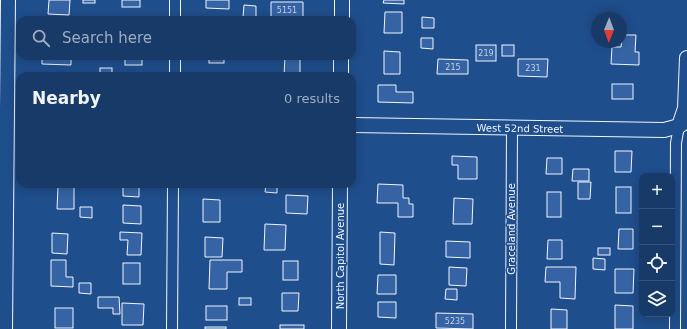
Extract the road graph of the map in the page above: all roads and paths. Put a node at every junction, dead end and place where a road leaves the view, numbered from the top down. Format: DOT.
graph roads {
  1 [pos="8,0"];
  2 [pos="175,0"];
  3 [pos="342,0"];
  4 [pos="175,16"];
  5 [pos="342,16"];
  6 [pos="687,58"];
  7 [pos="175,60"];
  8 [pos="342,60"];
  9 [pos="174,72"];
  10 [pos="341,72"];
  11 [pos="683,123"];
  12 [pos="9,124"];
  13 [pos="356,125"];
  14 [pos="512,128"];
  15 [pos="174,188"];
  16 [pos="340,188"];
  17 [pos="5,329"];
  18 [pos="172,329"];
  19 [pos="339,329"];
  20 [pos="510,329"];
  21 [pos="675,329"];
  1 -- 12 [label="street"];
  2 -- 4 [label="street"];
  3 -- 5 [label="street"];
  6 -- 11 [label="street"];
  7 -- 9 [label="street"];
  8 -- 10 [label="street"];
  11 -- 14 [label="street, West 52nd Street"];
  11 -- 21 [label="street"];
  12 -- 17 [label="street"];
  13 -- 14 [label="street, West 52nd Street"];
  14 -- 20 [label="street, Graceland Avenue"];
  15 -- 18 [label="street"];
  16 -- 19 [label="street, North Capitol Avenue"];
}
